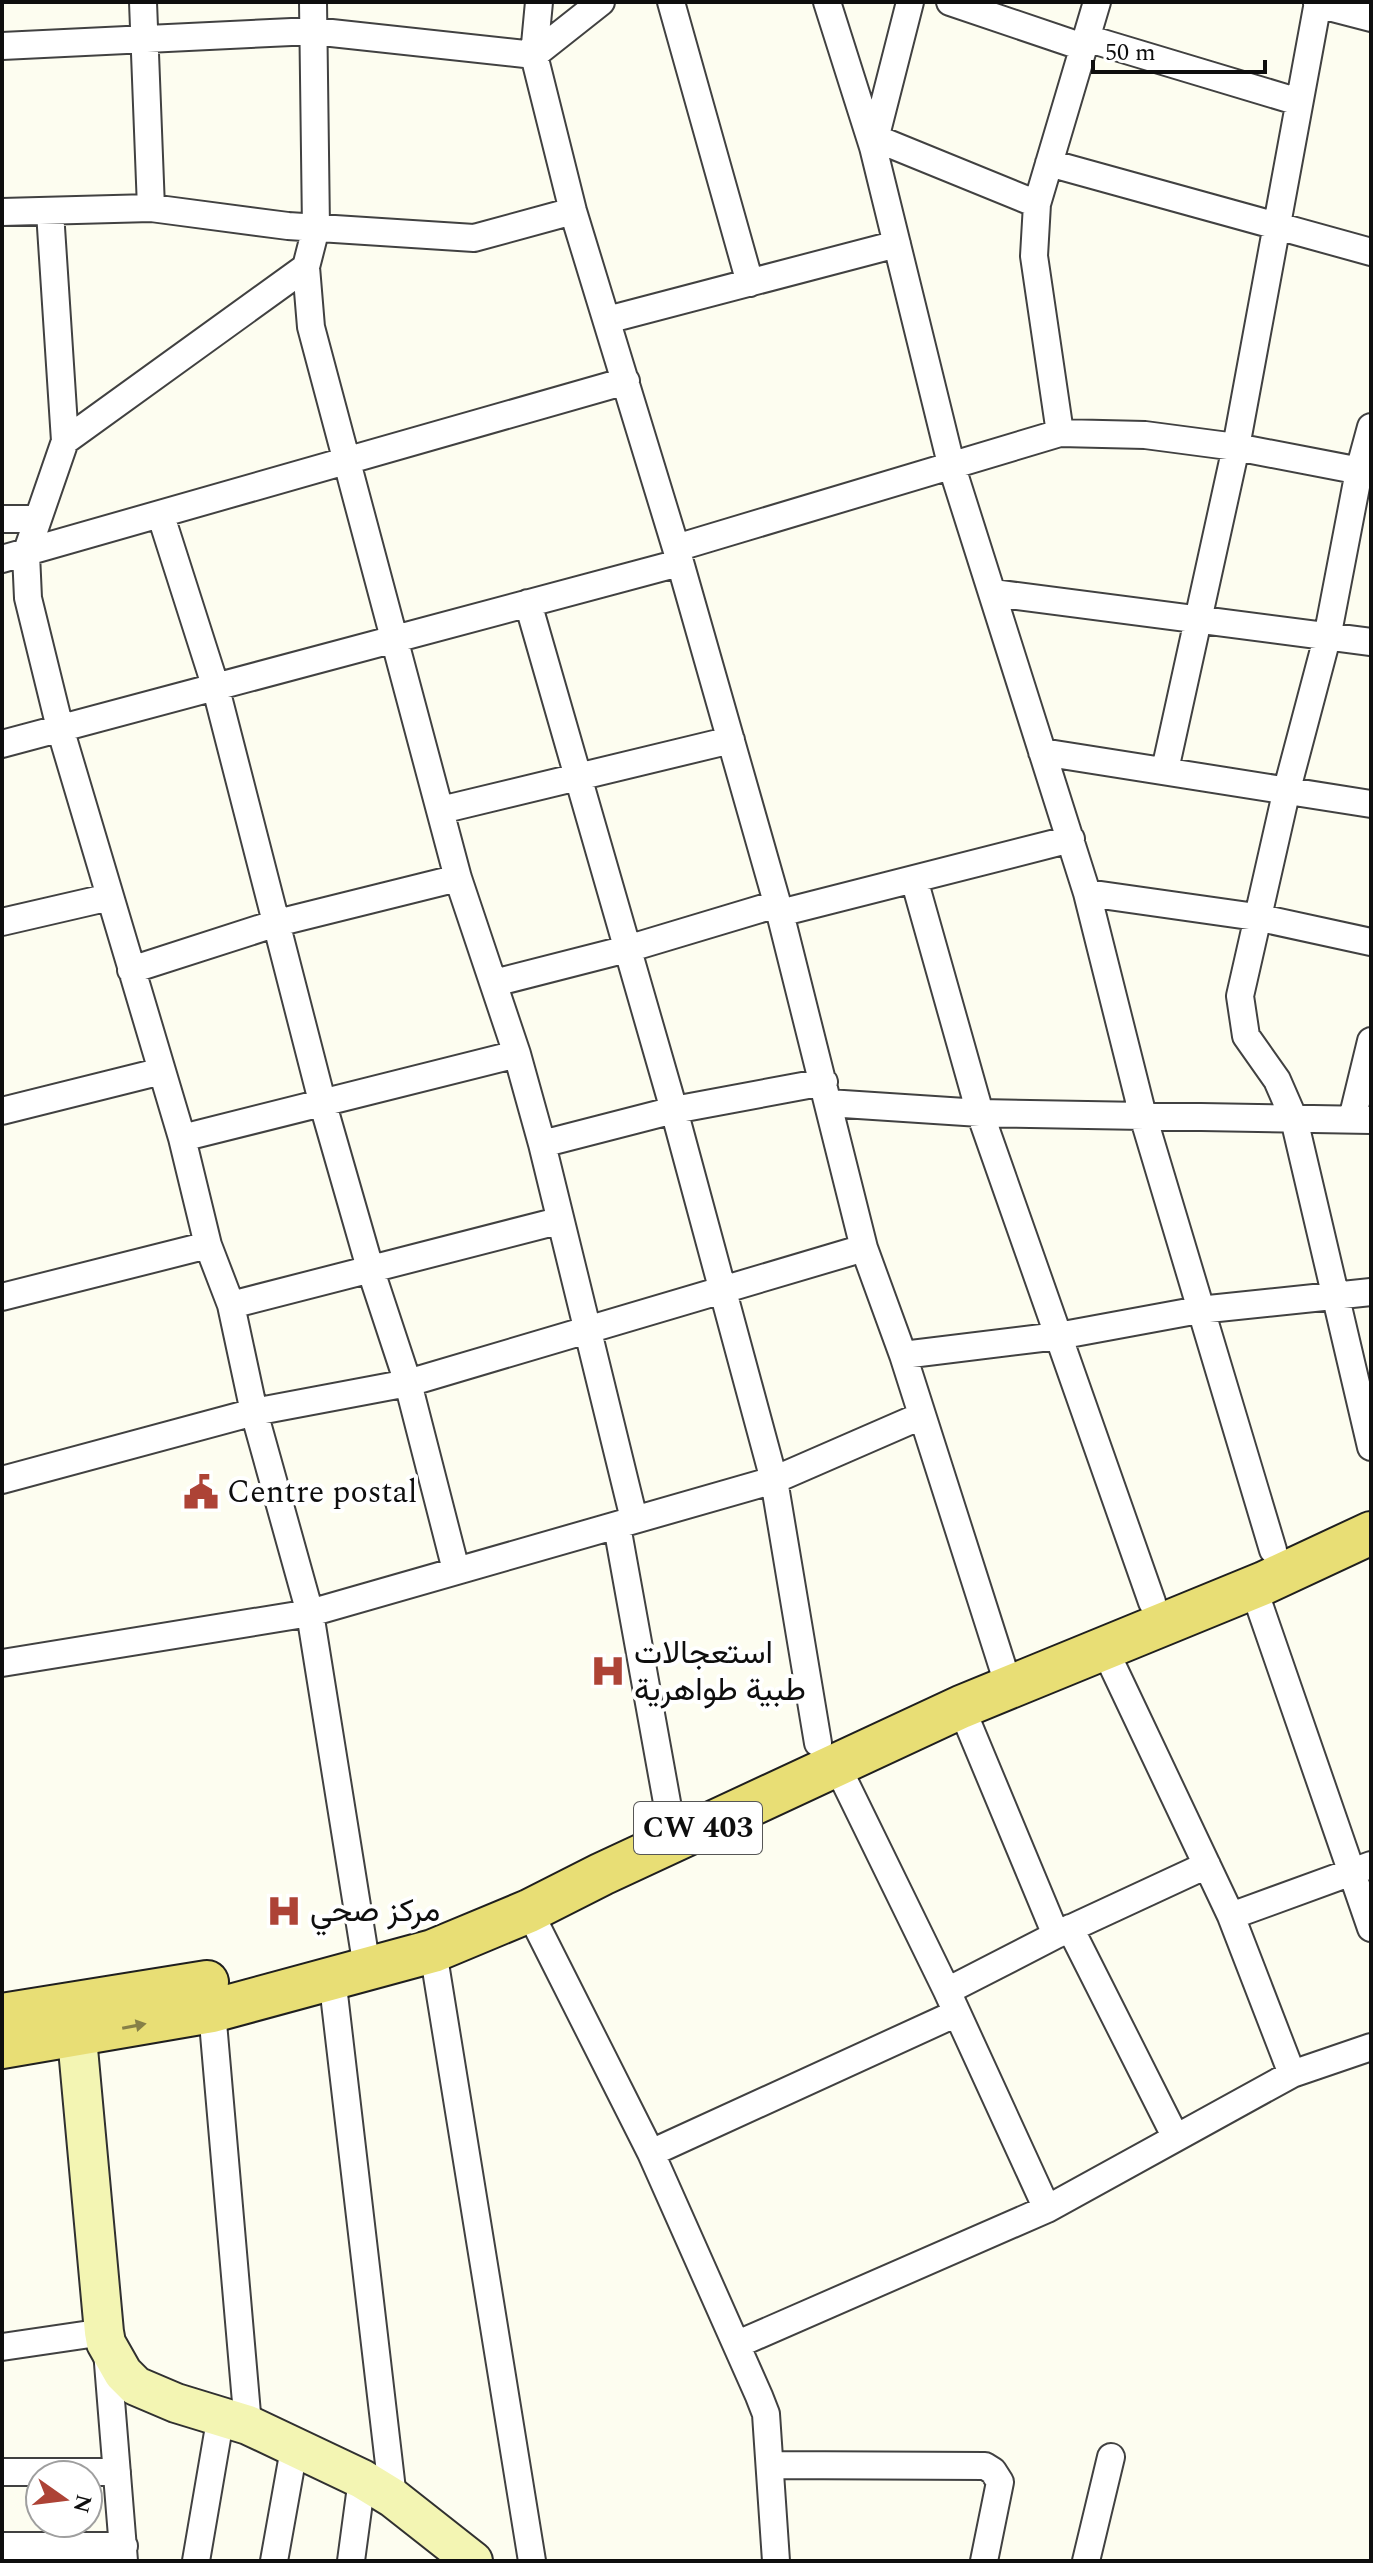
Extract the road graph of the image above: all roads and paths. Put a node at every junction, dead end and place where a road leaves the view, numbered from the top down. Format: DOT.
graph roads {
  1 [pos="143,2"];
  2 [pos="313,2"];
  3 [pos="539,2"];
  4 [pos="601,2"];
  5 [pos="671,2"];
  6 [pos="827,2"];
  7 [pos="910,2"];
  8 [pos="950,2"];
  9 [pos="1097,2"];
  10 [pos="1317,3"];
  11 [pos="1371,18"];
  12 [pos="313,31"];
  13 [pos="143,39"];
  14 [pos="1085,42"];
  15 [pos="2,46"];
  16 [pos="534,55"];
  17 [pos="1299,102"];
  18 [pos="874,142"];
  19 [pos="1049,163"];
  20 [pos="1037,204"];
  21 [pos="151,208"];
  22 [pos="573,211"];
  23 [pos="2,212"];
  24 [pos="50,212"];
  25 [pos="1276,226"];
  26 [pos="316,228"];
  27 [pos="897,244"];
  28 [pos="1371,252"];
  29 [pos="306,267"];
  30 [pos="750,283"];
  31 [pos="607,320"];
  32 [pos="626,381"];
  33 [pos="1371,427"];
  34 [pos="1060,433"];
  35 [pos="65,441"];
  36 [pos="1236,447"];
  37 [pos="349,460"];
  38 [pos="951,464"];
  39 [pos="1365,472"];
  40 [pos="161,516"];
  41 [pos="2,519"];
  42 [pos="36,519"];
  43 [pos="678,556"];
  44 [pos="14,557"];
  45 [pos="993,593"];
  46 [pos="528,603"];
  47 [pos="1197,618"];
  48 [pos="396,638"];
  49 [pos="1327,638"];
  50 [pos="1371,642"];
  51 [pos="215,685"];
  52 [pos="60,728"];
  53 [pos="731,740"];
  54 [pos="2,744"];
  55 [pos="1042,752"];
  56 [pos="1165,770"];
  57 [pos="580,777"];
  58 [pos="1287,789"];
  59 [pos="1371,804"];
  60 [pos="441,810"];
  61 [pos="1071,839"];
  62 [pos="458,878"];
  63 [pos="914,879"];
  64 [pos="1087,893"];
  65 [pos="110,897"];
  66 [pos="779,908"];
  67 [pos="1256,917"];
  68 [pos="2,922"];
  69 [pos="277,923"];
  70 [pos="1371,942"];
  71 [pos="627,949"];
  72 [pos="131,970"];
  73 [pos="494,983"];
  74 [pos="1371,1041"];
  75 [pos="517,1054"];
  76 [pos="162,1071"];
  77 [pos="826,1093"];
  78 [pos="322,1101"];
  79 [pos="674,1110"];
  80 [pos="2,1111"];
  81 [pos="980,1113"];
  82 [pos="1143,1116"];
  83 [pos="1294,1119"];
  84 [pos="1362,1120"];
  85 [pos="182,1138"];
  86 [pos="542,1144"];
  87 [pos="558,1221"];
  88 [pos="208,1245"];
  89 [pos="864,1248"];
  90 [pos="370,1268"];
  91 [pos="721,1292"];
  92 [pos="1371,1292"];
  93 [pos="1338,1295"];
  94 [pos="2,1297"];
  95 [pos="231,1305"];
  96 [pos="1199,1310"];
  97 [pos="589,1331"];
  98 [pos="1058,1336"];
  99 [pos="903,1355"];
  100 [pos="408,1383"];
  101 [pos="254,1412"];
  102 [pos="921,1416"];
  103 [pos="1371,1447"];
  104 [pos="2,1480"];
  105 [pos="774,1480"];
  106 [pos="1371,1505"];
  107 [pos="625,1522"];
  108 [pos="1371,1533"];
  109 [pos="1273,1550"];
  110 [pos="456,1570"];
  111 [pos="1253,1587"];
  112 [pos="1152,1602"];
  113 [pos="310,1613"];
  114 [pos="1104,1648"];
  115 [pos="2,1663"];
  116 [pos="1005,1674"];
  117 [pos="961,1707"];
  118 [pos="827,1753"];
  119 [pos="670,1819"];
  120 [pos="1207,1865"];
  121 [pos="1361,1869"];
  122 [pos="529,1911"];
  123 [pos="1231,1916"];
  124 [pos="1371,1928"];
  125 [pos="1063,1931"];
  126 [pos="433,1951"];
  127 [pos="355,1964"];
  128 [pos="952,2002"];
  129 [pos="212,2011"];
  130 [pos="2,2015"];
  131 [pos="76,2021"];
  132 [pos="2,2047"];
  133 [pos="1371,2047"];
  134 [pos="1292,2074"];
  135 [pos="1176,2138"];
  136 [pos="651,2153"];
  137 [pos="1047,2209"];
  138 [pos="105,2338"];
  139 [pos="738,2344"];
  140 [pos="2,2347"];
  141 [pos="235,2420"];
  142 [pos="294,2449"];
  143 [pos="1111,2457"];
  144 [pos="770,2465"];
  145 [pos="2,2472"];
  146 [pos="117,2472"];
  147 [pos="378,2489"];
  148 [pos="4,2551"];
  149 [pos="124,2553"];
  150 [pos="454,2554"];
  151 [pos="196,2561"];
  152 [pos="274,2561"];
  153 [pos="351,2561"];
  154 [pos="532,2561"];
  155 [pos="776,2561"];
  156 [pos="984,2561"];
  157 [pos="1086,2561"];
  1 -- 13 [label="street"];
  2 -- 12 [label="street"];
  3 -- 16 [label="street"];
  4 -- 16 [label="street"];
  5 -- 30 [label="street"];
  6 -- 18 [label="street"];
  7 -- 18 [label="street"];
  8 -- 14 [label="street"];
  9 -- 14 [label="street"];
  10 -- 11 [label="street"];
  10 -- 17 [label="street"];
  12 -- 13 [label="street"];
  12 -- 16 [label="street"];
  12 -- 26 [label="street"];
  13 -- 15 [label="street"];
  13 -- 21 [label="street"];
  14 -- 17 [label="street"];
  14 -- 19 [label="street"];
  16 -- 22 [label="street"];
  17 -- 25 [label="street"];
  18 -- 20 [label="street"];
  18 -- 27 [label="street"];
  19 -- 20 [label="street"];
  19 -- 25 [label="street"];
  20 -- 34 [label="street"];
  21 -- 24 [label="street"];
  21 -- 26 [label="street"];
  22 -- 26 [label="street"];
  22 -- 31 [label="street"];
  23 -- 24 [label="street"];
  24 -- 35 [label="street"];
  25 -- 28 [label="street"];
  25 -- 36 [label="street"];
  26 -- 29 [label="street"];
  27 -- 30 [label="street"];
  27 -- 38 [label="street"];
  29 -- 35 [label="street"];
  29 -- 37 [label="street"];
  30 -- 31 [label="street"];
  31 -- 32 [label="street"];
  32 -- 37 [label="street"];
  32 -- 43 [label="street"];
  33 -- 39 [label="street"];
  34 -- 36 [label="street"];
  34 -- 38 [label="street"];
  35 -- 42 [label="street"];
  36 -- 39 [label="street"];
  36 -- 47 [label="street"];
  37 -- 40 [label="street"];
  37 -- 48 [label="street"];
  38 -- 43 [label="street"];
  38 -- 45 [label="street"];
  39 -- 49 [label="street"];
  40 -- 44 [label="street"];
  40 -- 51 [label="street"];
  41 -- 42 [label="street"];
  42 -- 44 [label="street"];
  43 -- 46 [label="street"];
  43 -- 53 [label="street"];
  44 -- 52 [label="street"];
  45 -- 47 [label="street"];
  45 -- 55 [label="street"];
  46 -- 48 [label="street"];
  46 -- 57 [label="street"];
  47 -- 49 [label="street"];
  47 -- 56 [label="street"];
  48 -- 51 [label="street"];
  48 -- 60 [label="street"];
  49 -- 50 [label="street"];
  49 -- 58 [label="street"];
  51 -- 52 [label="street"];
  51 -- 69 [label="street"];
  52 -- 54 [label="street"];
  52 -- 65 [label="street"];
  53 -- 57 [label="street"];
  53 -- 66 [label="street"];
  55 -- 56 [label="street"];
  55 -- 61 [label="street"];
  56 -- 58 [label="street"];
  57 -- 60 [label="street"];
  57 -- 71 [label="street"];
  58 -- 59 [label="street"];
  58 -- 67 [label="street"];
  60 -- 62 [label="street"];
  61 -- 63 [label="street"];
  61 -- 64 [label="street"];
  62 -- 69 [label="street"];
  62 -- 73 [label="street"];
  63 -- 66 [label="street"];
  63 -- 81 [label="street"];
  64 -- 67 [label="street"];
  64 -- 82 [label="street"];
  65 -- 68 [label="street"];
  65 -- 72 [label="street"];
  66 -- 71 [label="street"];
  66 -- 77 [label="street"];
  67 -- 70 [label="street"];
  67 -- 83 [label="street"];
  69 -- 72 [label="street"];
  69 -- 78 [label="street"];
  71 -- 73 [label="street"];
  71 -- 79 [label="street"];
  72 -- 76 [label="street"];
  73 -- 75 [label="street"];
  74 -- 84 [label="street"];
  75 -- 78 [label="street"];
  75 -- 86 [label="street"];
  76 -- 80 [label="street"];
  76 -- 85 [label="street"];
  77 -- 79 [label="street"];
  77 -- 81 [label="street"];
  77 -- 89 [label="street"];
  78 -- 85 [label="street"];
  78 -- 90 [label="street"];
  79 -- 86 [label="street"];
  79 -- 91 [label="street"];
  81 -- 82 [label="street"];
  81 -- 98 [label="street"];
  82 -- 83 [label="street"];
  82 -- 96 [label="street"];
  83 -- 84 [label="street"];
  83 -- 93 [label="street"];
  85 -- 88 [label="street"];
  86 -- 87 [label="street"];
  87 -- 90 [label="street"];
  87 -- 97 [label="street"];
  88 -- 94 [label="street"];
  88 -- 95 [label="street"];
  89 -- 91 [label="street"];
  89 -- 99 [label="street"];
  90 -- 95 [label="street"];
  90 -- 100 [label="street"];
  91 -- 97 [label="street"];
  91 -- 105 [label="street"];
  92 -- 93 [label="street"];
  93 -- 96 [label="street"];
  93 -- 103 [label="street"];
  95 -- 101 [label="street"];
  96 -- 98 [label="street"];
  96 -- 109 [label="street"];
  97 -- 100 [label="street"];
  97 -- 107 [label="street"];
  98 -- 99 [label="street"];
  98 -- 112 [label="street"];
  99 -- 102 [label="street"];
  100 -- 101 [label="street"];
  100 -- 110 [label="street"];
  101 -- 104 [label="street"];
  101 -- 113 [label="street"];
  102 -- 105 [label="street"];
  102 -- 116 [label="street"];
  105 -- 107 [label="street"];
  105 -- 118 [label="street"];
  106 -- 109 [label="main road, CW 403"];
  107 -- 110 [label="street"];
  107 -- 119 [label="street"];
  108 -- 111 [label="main road, CW 403"];
  109 -- 112 [label="main road, CW 403"];
  110 -- 113 [label="street"];
  111 -- 114 [label="main road, CW 403"];
  111 -- 121 [label="street"];
  112 -- 116 [label="main road, CW 403"];
  113 -- 115 [label="street"];
  113 -- 127 [label="street"];
  114 -- 116 [label="main road, CW 403"];
  114 -- 120 [label="street"];
  116 -- 117 [label="main road, CW 403"];
  116 -- 118 [label="main road, CW 403"];
  117 -- 118 [label="main road, CW 403"];
  117 -- 125 [label="street"];
  118 -- 119 [label="main road, CW 403"];
  118 -- 122 [label="main road, CW 403"];
  118 -- 128 [label="street"];
  119 -- 127 [label="main road, CW 403"];
  120 -- 123 [label="street"];
  120 -- 125 [label="street"];
  121 -- 123 [label="street"];
  121 -- 124 [label="street"];
  122 -- 126 [label="main road, CW 403"];
  122 -- 136 [label="street"];
  123 -- 134 [label="street"];
  125 -- 128 [label="street"];
  125 -- 135 [label="street"];
  126 -- 127 [label="main road, CW 403"];
  126 -- 154 [label="street"];
  127 -- 129 [label="main road, CW 403"];
  127 -- 131 [label="main road, CW 403"];
  127 -- 147 [label="street"];
  128 -- 136 [label="street"];
  128 -- 137 [label="street"];
  131 -- 129 [label="main road, CW 403, one-way"];
  129 -- 141 [label="street"];
  130 -- 131 [label="main road, CW 403"];
  131 -- 132 [label="main road, CW 403"];
  131 -- 138 [label="street"];
  133 -- 134 [label="street"];
  134 -- 135 [label="street"];
  135 -- 137 [label="street"];
  136 -- 139 [label="street"];
  137 -- 139 [label="street"];
  138 -- 140 [label="street"];
  138 -- 141 [label="street"];
  138 -- 146 [label="street"];
  139 -- 144 [label="street"];
  141 -- 142 [label="street"];
  141 -- 151 [label="street"];
  142 -- 147 [label="street"];
  142 -- 152 [label="street"];
  143 -- 157 [label="street"];
  144 -- 155 [label="street"];
  144 -- 156 [label="street"];
  145 -- 146 [label="street"];
  146 -- 149 [label="street"];
  147 -- 150 [label="street"];
  147 -- 153 [label="street"];
  148 -- 149 [label="street"];
}
